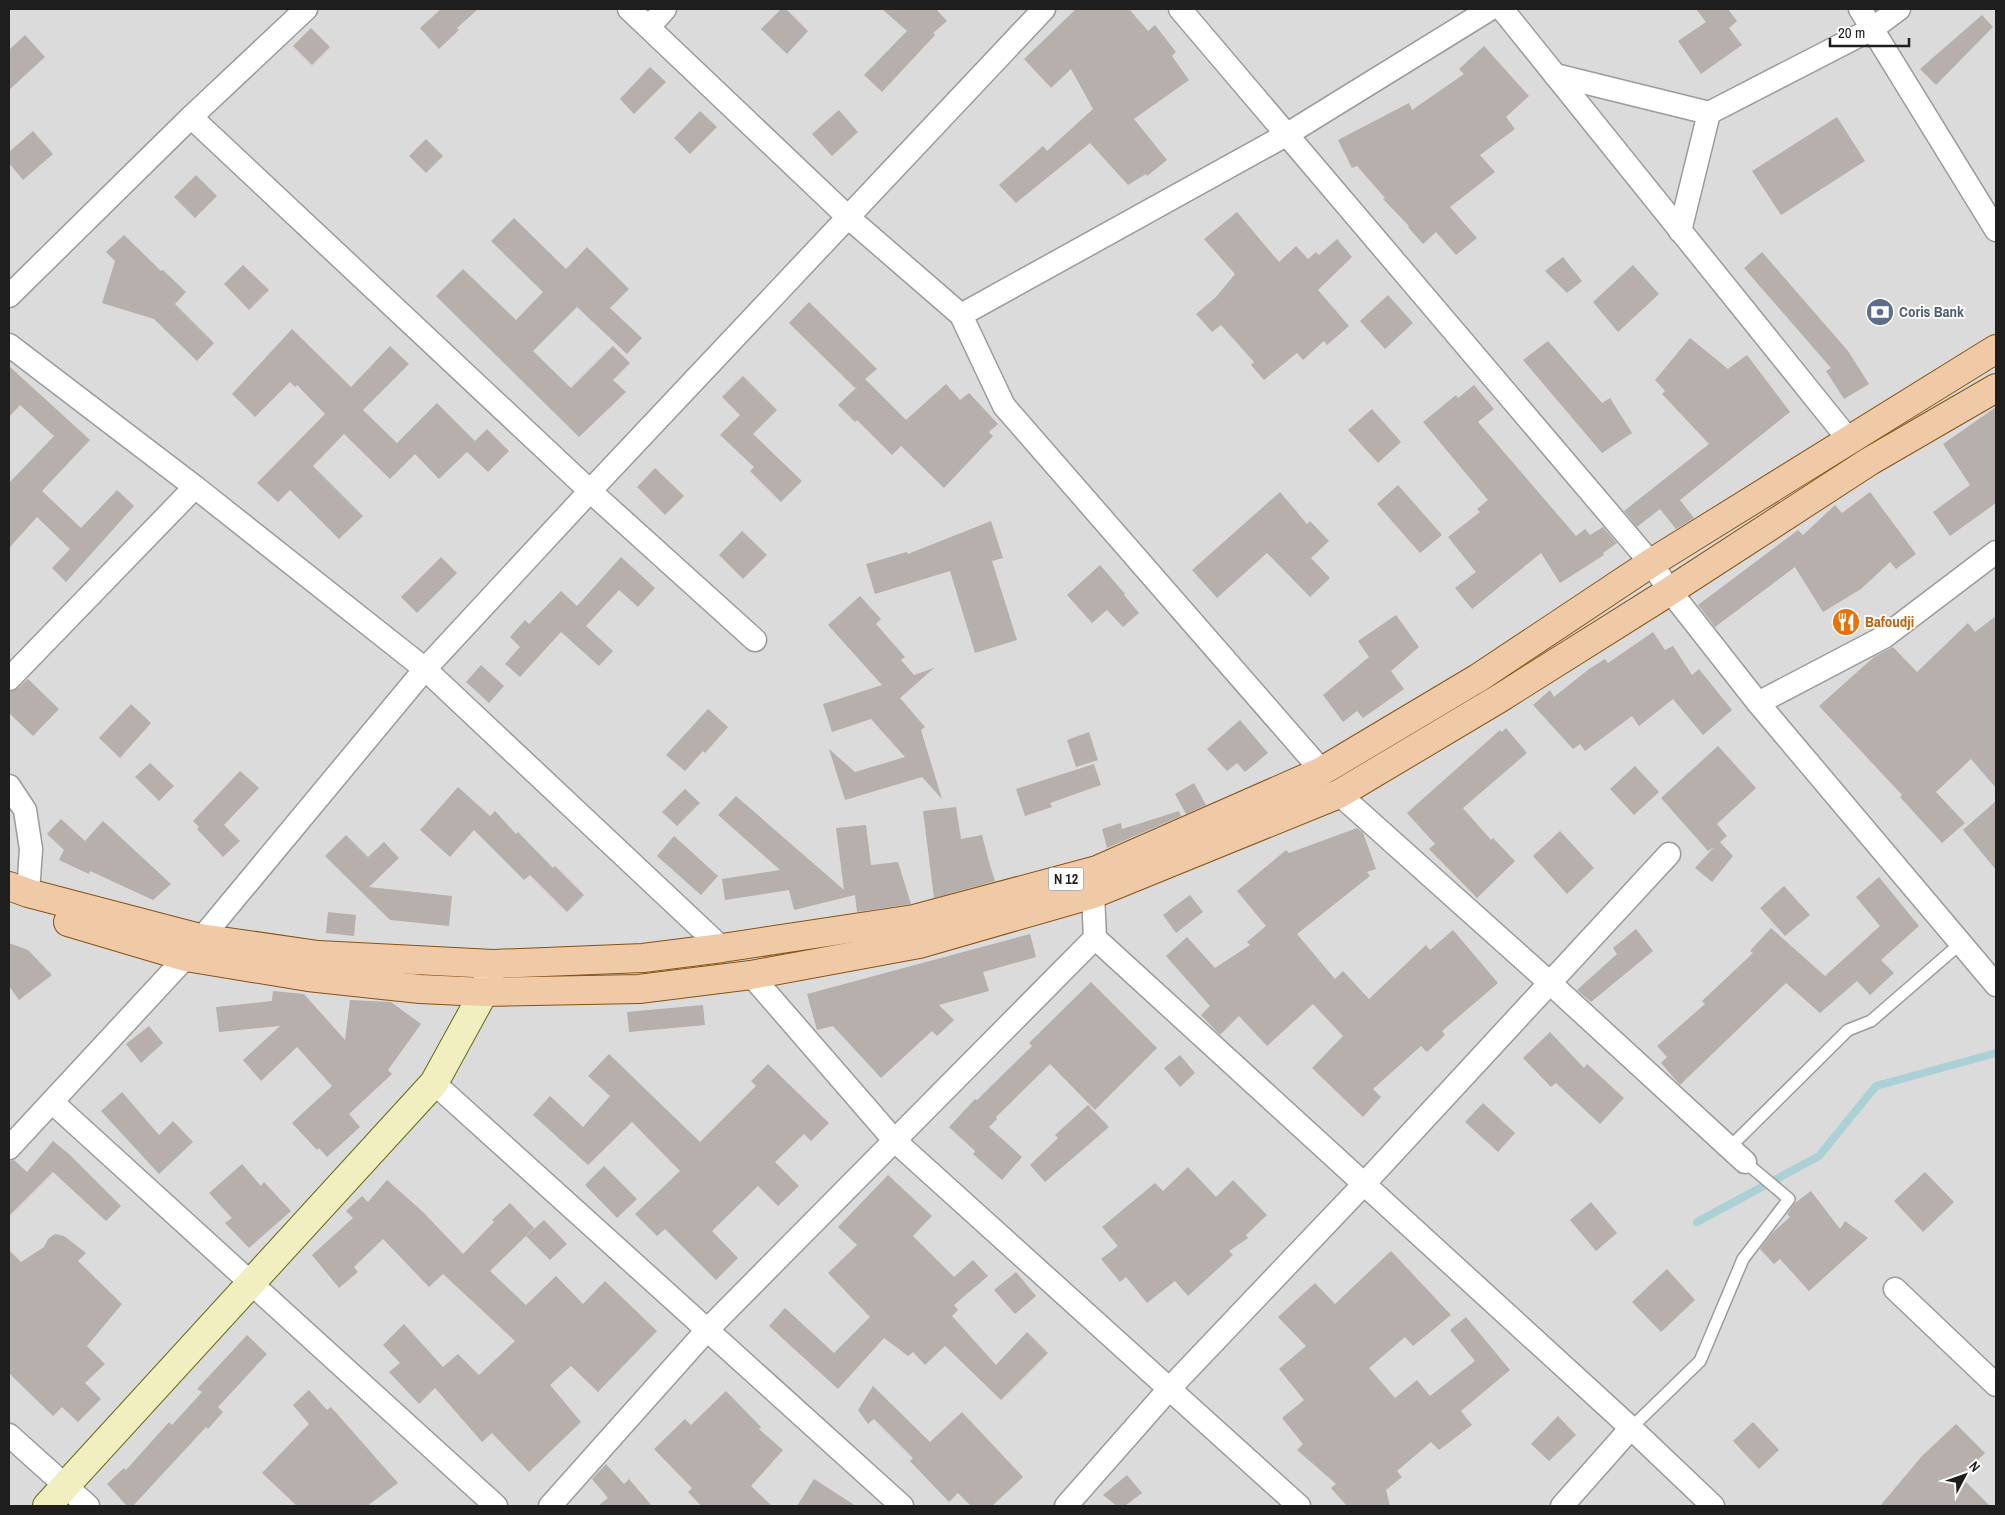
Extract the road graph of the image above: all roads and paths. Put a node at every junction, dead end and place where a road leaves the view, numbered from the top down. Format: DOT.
graph roads {
  1 [pos="306,9"];
  2 [pos="630,9"];
  3 [pos="665,9"];
  4 [pos="1044,9"];
  5 [pos="1180,9"];
  6 [pos="1490,9"];
  7 [pos="1502,9"];
  8 [pos="1860,9"];
  9 [pos="1899,9"];
  10 [pos="649,27"];
  11 [pos="1872,29"];
  12 [pos="1555,76"];
  13 [pos="1709,113"];
  14 [pos="191,117"];
  15 [pos="1286,135"];
  16 [pos="849,218"];
  17 [pos="1996,230"];
  18 [pos="1680,231"];
  19 [pos="9,296"];
  20 [pos="961,315"];
  21 [pos="9,345"];
  22 [pos="1996,350"];
  23 [pos="1996,388"];
  24 [pos="1849,440"];
  25 [pos="195,487"];
  26 [pos="590,491"];
  27 [pos="1996,552"];
  28 [pos="1651,563"];
  29 [pos="1670,591"];
  30 [pos="755,640"];
  31 [pos="425,669"];
  32 [pos="9,679"];
  33 [pos="1758,703"];
  34 [pos="1322,771"];
  35 [pos="9,786"];
  36 [pos="1339,794"];
  37 [pos="1669,854"];
  38 [pos="1094,894"];
  39 [pos="15,895"];
  40 [pos="1095,938"];
  41 [pos="1961,943"];
  42 [pos="193,947"];
  43 [pos="722,948"];
  44 [pos="493,964"];
  45 [pos="751,975"];
  46 [pos="1550,983"];
  47 [pos="1996,985"];
  48 [pos="484,992"];
  49 [pos="434,1083"];
  50 [pos="52,1102"];
  51 [pos="895,1141"];
  52 [pos="9,1148"];
  53 [pos="1737,1155"];
  54 [pos="1364,1184"];
  55 [pos="251,1283"];
  56 [pos="1895,1289"];
  57 [pos="707,1330"];
  58 [pos="1996,1385"];
  59 [pos="1169,1389"];
  60 [pos="1631,1428"];
  61 [pos="9,1436"];
  62 [pos="66,1486"];
  63 [pos="47,1506"];
  64 [pos="88,1506"];
  65 [pos="496,1506"];
  66 [pos="550,1506"];
  67 [pos="902,1506"];
  68 [pos="1066,1506"];
  69 [pos="1299,1506"];
  70 [pos="1562,1506"];
  71 [pos="1713,1506"];
  1 -- 14 [label="street"];
  2 -- 10 [label="street"];
  3 -- 10 [label="street"];
  4 -- 16 [label="street"];
  5 -- 15 [label="street"];
  6 -- 15 [label="street"];
  7 -- 12 [label="street"];
  8 -- 11 [label="street"];
  9 -- 11 [label="street"];
  10 -- 16 [label="street"];
  11 -- 13 [label="street"];
  11 -- 17 [label="street"];
  12 -- 13 [label="street"];
  12 -- 18 [label="street"];
  13 -- 18 [label="street"];
  14 -- 19 [label="street"];
  14 -- 26 [label="street"];
  15 -- 20 [label="street"];
  15 -- 28 [label="street"];
  16 -- 20 [label="street"];
  16 -- 26 [label="street"];
  18 -- 24 [label="street"];
  20 -- 34 [label="street"];
  21 -- 25 [label="street"];
  22 -- 24 [label="main road, N 12"];
  23 -- 29 [label="main road, N 12"];
  24 -- 28 [label="main road, N 12"];
  25 -- 31 [label="street"];
  25 -- 32 [label="street"];
  26 -- 30 [label="street"];
  26 -- 31 [label="street"];
  27 -- 33 [label="street"];
  28 -- 29 [label="street"];
  28 -- 34 [label="main road, N 12"];
  29 -- 33 [label="street"];
  29 -- 36 [label="main road, N 12"];
  31 -- 42 [label="street"];
  31 -- 43 [label="street"];
  33 -- 41 [label="street"];
  34 -- 43 [label="main road, N 12"];
  35 -- 39 [label="street"];
  36 -- 38 [label="main road, N 12"];
  36 -- 46 [label="street"];
  37 -- 46 [label="street"];
  38 -- 40 [label="street"];
  38 -- 45 [label="main road, N 12"];
  39 -- 42 [label="main road, N 12"];
  40 -- 51 [label="street"];
  40 -- 54 [label="street"];
  41 -- 47 [label="street"];
  41 -- 53 [label="lane"];
  42 -- 44 [label="main road, N 12"];
  42 -- 48 [label="main road, N 12"];
  42 -- 50 [label="street"];
  43 -- 44 [label="main road, N 12"];
  44 -- 48 [label="street"];
  45 -- 48 [label="main road, N 12"];
  45 -- 51 [label="street"];
  46 -- 53 [label="street"];
  46 -- 54 [label="street"];
  48 -- 49 [label="street"];
  49 -- 55 [label="street"];
  49 -- 57 [label="street"];
  50 -- 52 [label="street"];
  50 -- 55 [label="street"];
  51 -- 57 [label="street"];
  51 -- 59 [label="street"];
  53 -- 60 [label="lane"];
  54 -- 59 [label="street"];
  54 -- 60 [label="street"];
  55 -- 62 [label="street"];
  55 -- 65 [label="street"];
  56 -- 58 [label="street"];
  57 -- 66 [label="street"];
  57 -- 67 [label="street"];
  59 -- 68 [label="street"];
  59 -- 69 [label="street"];
  60 -- 70 [label="street"];
  60 -- 71 [label="street"];
  61 -- 62 [label="street"];
  62 -- 63 [label="street"];
  62 -- 64 [label="street"];
}
